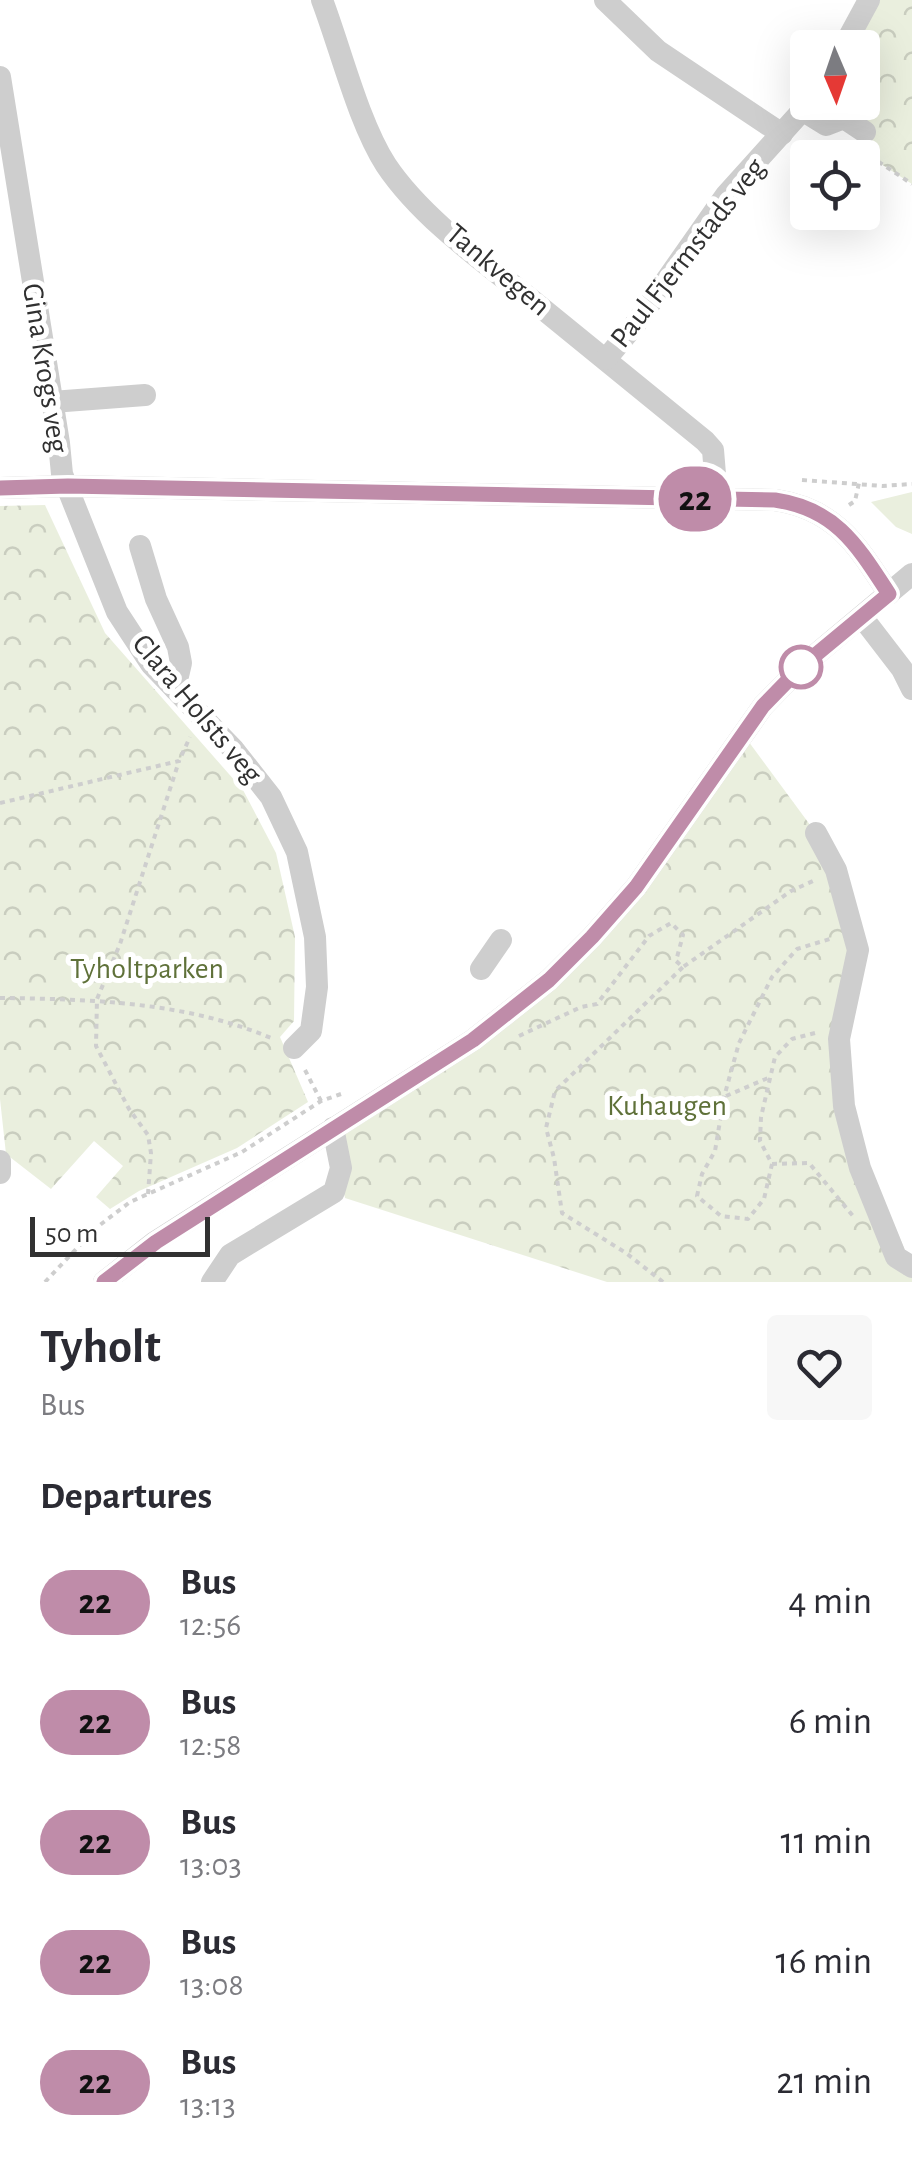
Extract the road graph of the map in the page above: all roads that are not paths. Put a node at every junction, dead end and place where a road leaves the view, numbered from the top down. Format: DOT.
graph roads {
  1 [pos="605,0"];
  2 [pos="869,0"];
  3 [pos="330,6"];
  4 [pos="853,30"];
  5 [pos="0,77"];
  6 [pos="795,120"];
  7 [pos="847,120"];
  8 [pos="864,132"];
  9 [pos="782,134"];
  10 [pos="8,189"];
  11 [pos="606,359"];
  12 [pos="146,395"];
  13 [pos="52,402"];
  14 [pos="68,486"];
  15 [pos="0,488"];
  16 [pos="717,499"];
  17 [pos="140,546"];
  18 [pos="912,574"];
  19 [pos="889,594"];
  20 [pos="156,598"];
  21 [pos="116,612"];
  22 [pos="862,617"];
  23 [pos="909,674"];
  24 [pos="174,689"];
  25 [pos="816,833"];
  26 [pos="501,940"];
  27 [pos="481,969"];
  28 [pos="294,1048"];
  29 [pos="333,1128"];
  30 [pos="0,1161"];
  31 [pos="0,1173"];
  32 [pos="912,1267"];
  33 [pos="104,1282"];
  34 [pos="212,1282"];
  1 -- 9 [label="street"];
  2 -- 4 [label="street"];
  3 -- 11 [label="street, Tankvegen"];
  5 -- 10 [label="street, Gina Krogs veg"];
  6 -- 9 [label="street, Paul Fjermstads veg"];
  7 -- 8 [label="street"];
  9 -- 11 [label="street, Paul Fjermstads veg"];
  10 -- 13 [label="street, Gina Krogs veg"];
  11 -- 16 [label="street, Tankvegen"];
  12 -- 13 [label="street"];
  13 -- 14 [label="street, Gina Krogs veg"];
  14 -- 15 [label="street"];
  14 -- 16 [label="street"];
  14 -- 21 [label="street, Clara Holsts veg"];
  16 -- 19 [label="street"];
  17 -- 20 [label="street"];
  18 -- 19 [label="street"];
  19 -- 22 [label="street"];
  20 -- 21 [label="street"];
  20 -- 24 [label="street"];
  21 -- 24 [label="street, Clara Holsts veg"];
  22 -- 23 [label="street"];
  22 -- 29 [label="street"];
  24 -- 28 [label="street, Clara Holsts veg"];
  25 -- 32 [label="street"];
  26 -- 27 [label="street"];
  29 -- 33 [label="street"];
  29 -- 34 [label="street"];
  30 -- 31 [label="street"];
}
